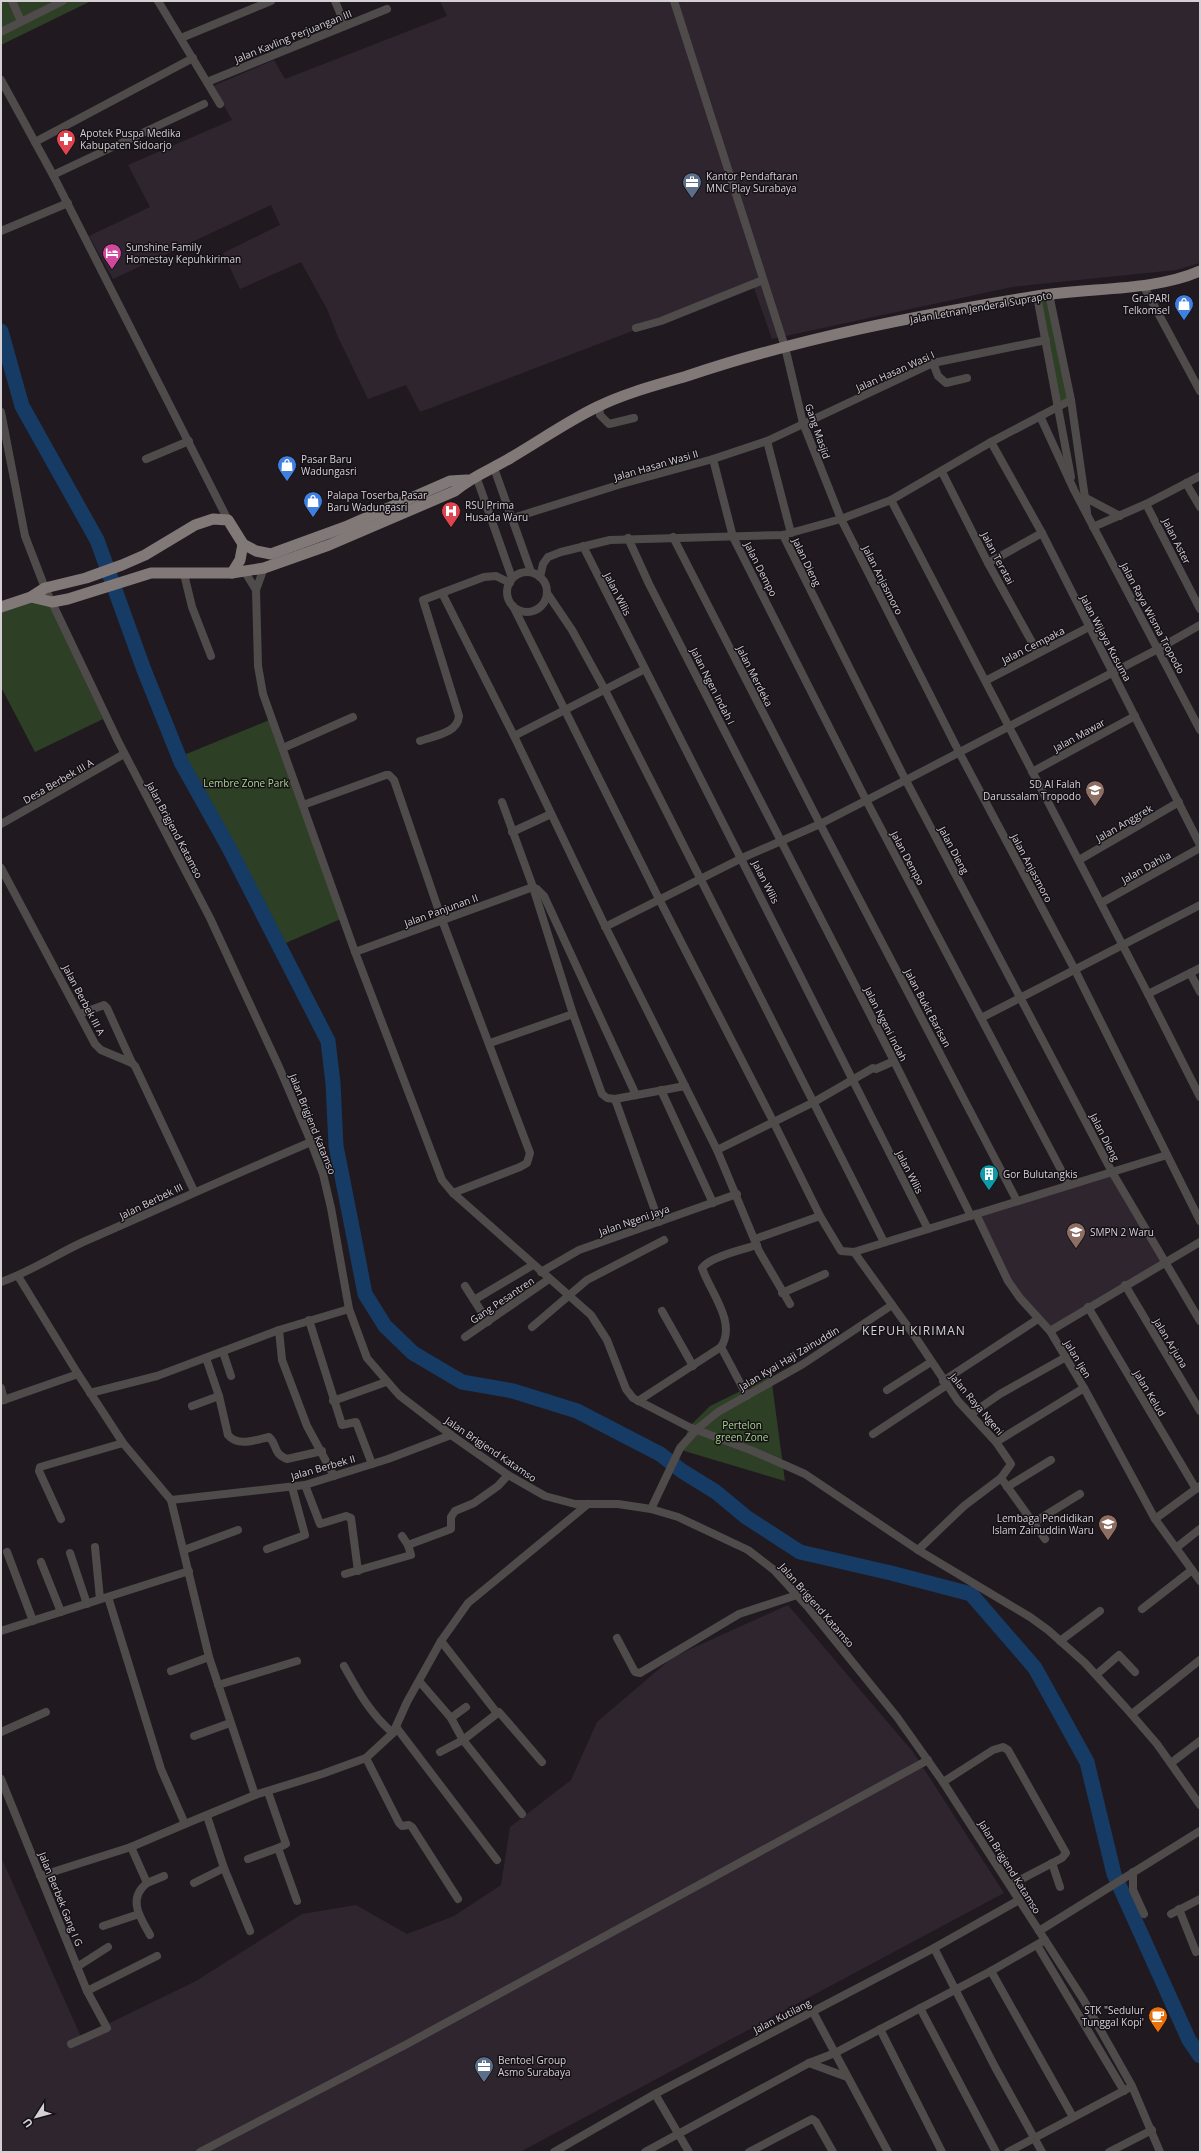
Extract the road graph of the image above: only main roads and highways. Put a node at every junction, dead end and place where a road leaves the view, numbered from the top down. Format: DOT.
graph roads {
  1 [pos="1200,271"];
  2 [pos="472,478"];
  3 [pos="243,544"];
  4 [pos="145,555"];
  5 [pos="150,573"];
  6 [pos="232,573"];
  7 [pos="31,597"];
  8 [pos="4,609"];
  1 -- 2 [label="main road, Jalan Letnan Jenderal Suprapto"];
  2 -- 3 [label="main road"];
  2 -- 6 [label="main road"];
  3 -- 4 [label="main road"];
  3 -- 6 [label="main road"];
  4 -- 5 [label="main road"];
  4 -- 7 [label="main road"];
  5 -- 6 [label="main road"];
  5 -- 7 [label="main road"];
  7 -- 8 [label="main road"];
}
